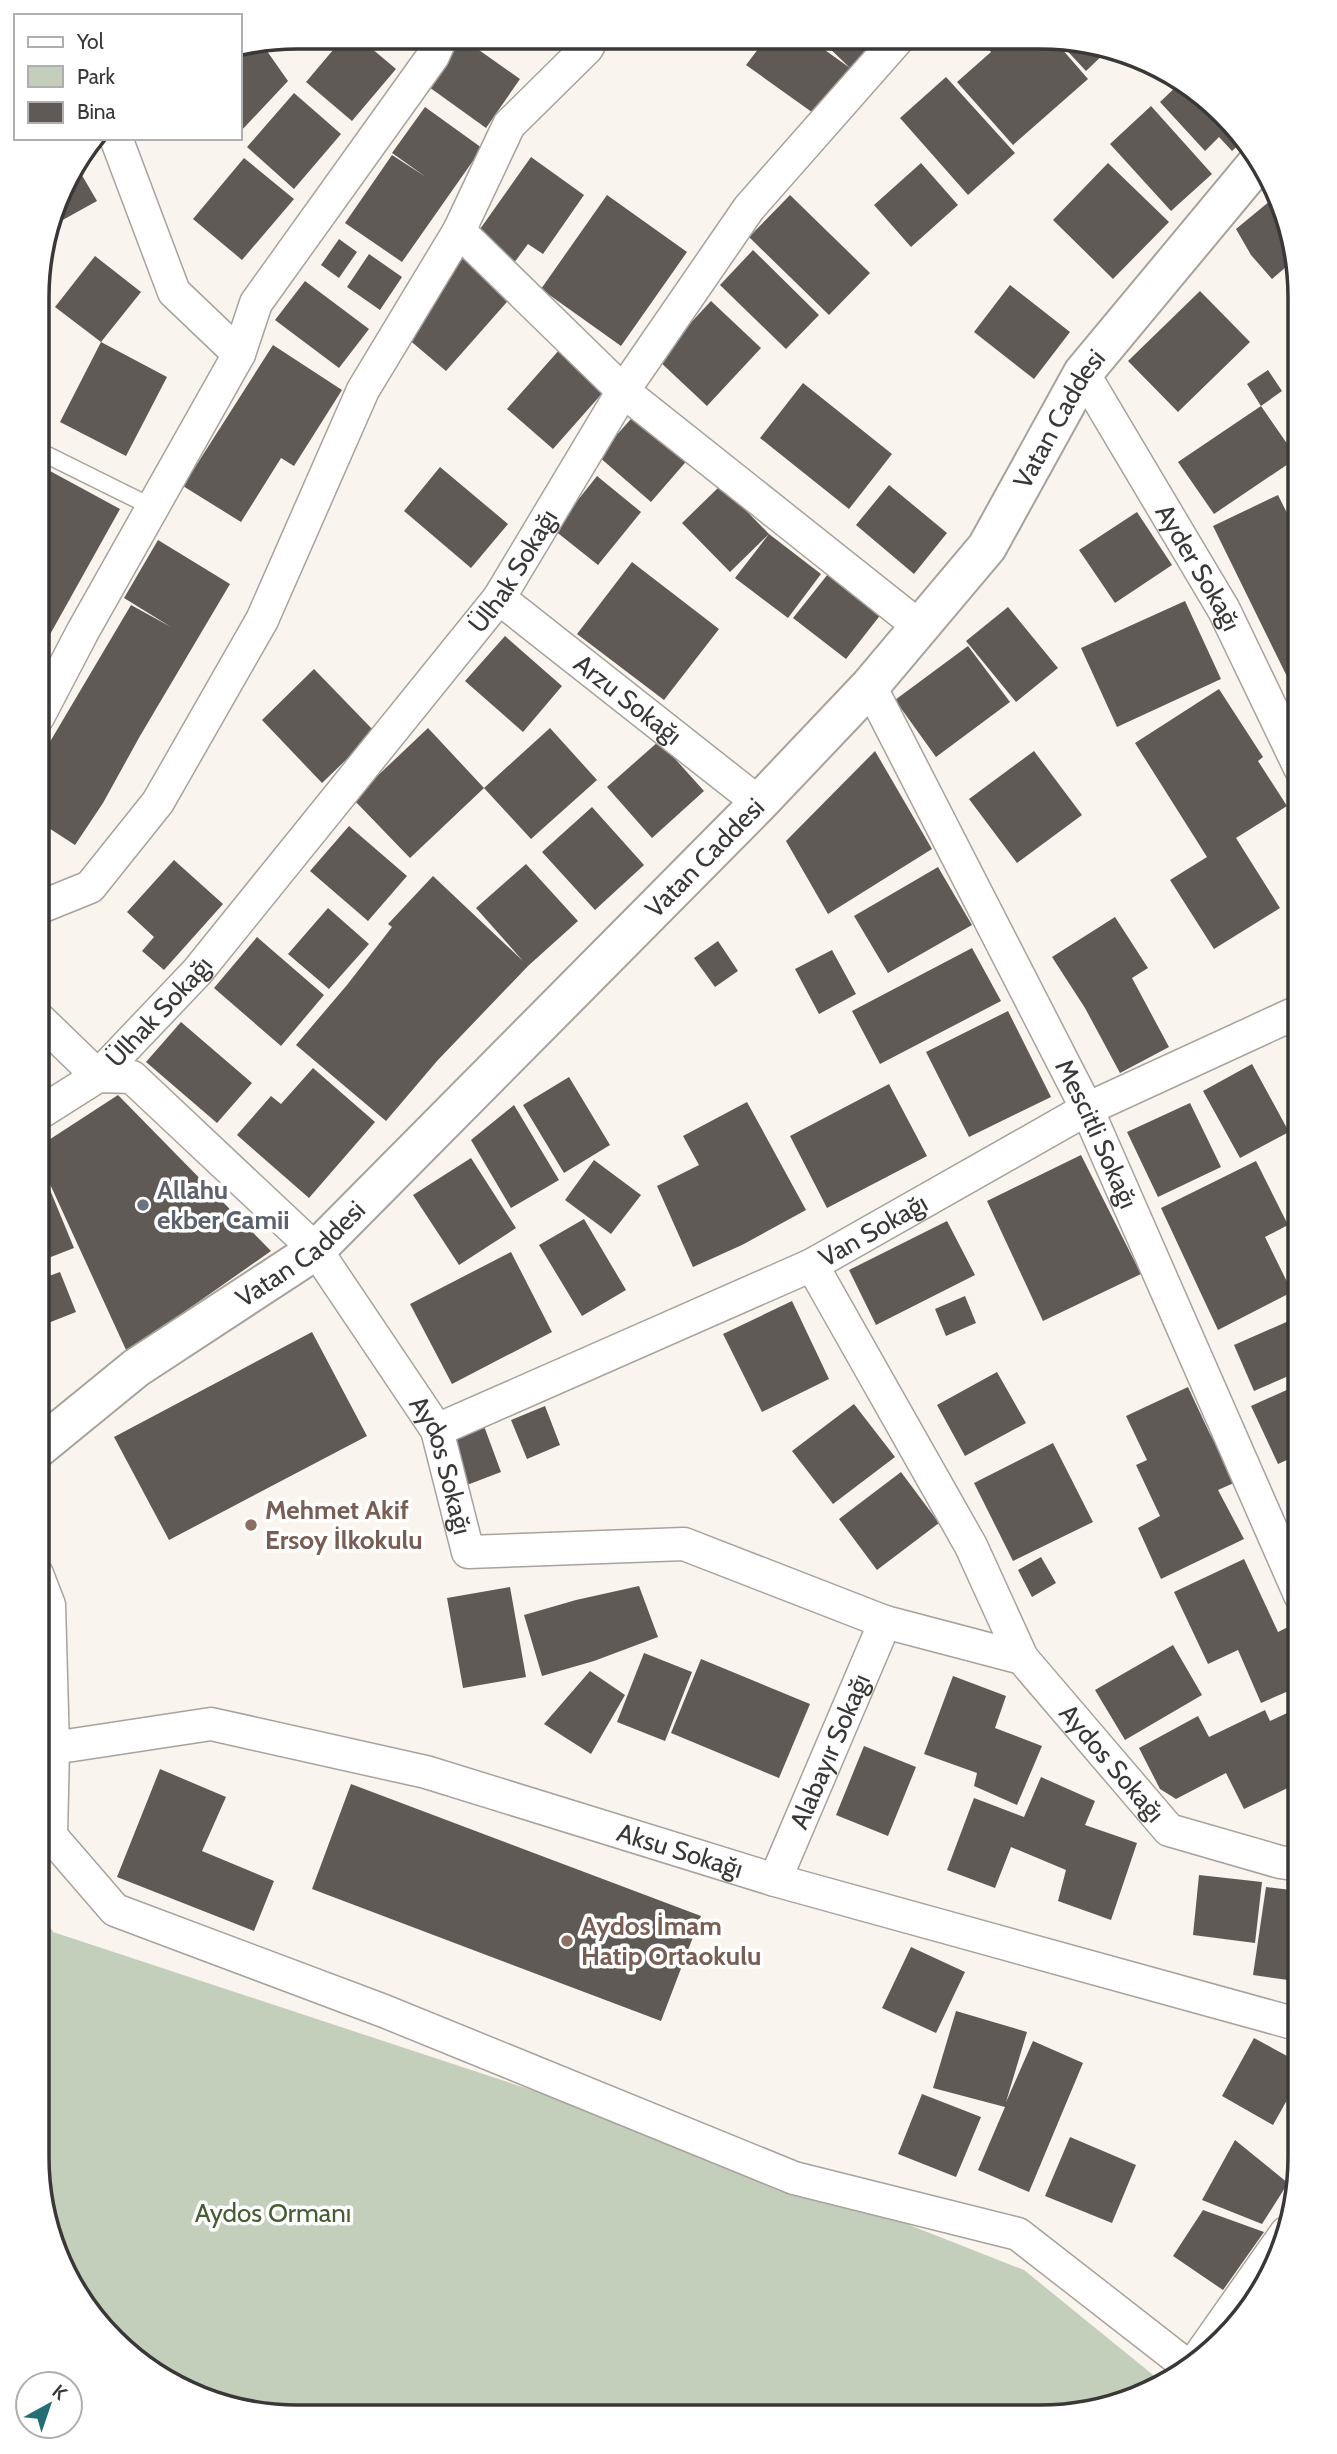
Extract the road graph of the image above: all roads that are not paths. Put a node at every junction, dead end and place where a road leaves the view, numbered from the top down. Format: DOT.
graph roads {
  1 [pos="889,49"];
  2 [pos="436,50"];
  3 [pos="585,50"];
  4 [pos="117,140"];
  5 [pos="1252,169"];
  6 [pos="459,231"];
  7 [pos="239,354"];
  8 [pos="1083,373"];
  9 [pos="623,391"];
  10 [pos="49,455"];
  11 [pos="152,507"];
  12 [pos="499,598"];
  13 [pos="920,628"];
  14 [pos="870,686"];
  15 [pos="49,696"];
  16 [pos="1288,743"];
  17 [pos="759,803"];
  18 [pos="49,904"];
  19 [pos="1288,1017"];
  20 [pos="49,1029"];
  21 [pos="98,1076"];
  22 [pos="49,1107"];
  23 [pos="1087,1109"];
  24 [pos="316,1250"];
  25 [pos="812,1265"];
  26 [pos="437,1430"];
  27 [pos="49,1439"];
  28 [pos="1288,1568"];
  29 [pos="49,1605"];
  30 [pos="885,1622"];
  31 [pos="1022,1658"];
  32 [pos="53,1748"];
  33 [pos="1288,1863"];
  34 [pos="775,1880"];
  35 [pos="1288,2022"];
  36 [pos="1262,2267"];
  37 [pos="1219,2329"];
  38 [pos="1181,2361"];
  1 -- 9 [label="street, Ülhak Sokağı"];
  2 -- 7 [label="street"];
  3 -- 6 [label="street"];
  4 -- 7 [label="street"];
  5 -- 8 [label="street, Vatan Caddesi"];
  6 -- 9 [label="street"];
  6 -- 18 [label="street"];
  7 -- 11 [label="street"];
  8 -- 13 [label="street, Vatan Caddesi"];
  8 -- 16 [label="street, Ayder Sokağı"];
  9 -- 12 [label="street, Ülhak Sokağı"];
  9 -- 13 [label="street"];
  10 -- 11 [label="lane"];
  11 -- 15 [label="street"];
  12 -- 17 [label="street, Arzu Sokağı"];
  12 -- 21 [label="street, Ülhak Sokağı"];
  13 -- 14 [label="street, Vatan Caddesi"];
  14 -- 17 [label="street, Vatan Caddesi"];
  14 -- 23 [label="street, Mescitli Sokağı"];
  17 -- 24 [label="street, Vatan Caddesi"];
  19 -- 23 [label="street, Van Sokağı"];
  20 -- 21 [label="street, Ülhak Sokağı"];
  21 -- 22 [label="street, Ülhak Sokağı"];
  21 -- 24 [label="street, Aydos Sokağı"];
  23 -- 25 [label="street, Van Sokağı"];
  23 -- 28 [label="street, Mescitli Sokağı"];
  24 -- 26 [label="street, Aydos Sokağı"];
  24 -- 27 [label="street, Vatan Caddesi"];
  25 -- 26 [label="street, Van Sokağı"];
  25 -- 31 [label="street, Aydos Sokağı"];
  26 -- 30 [label="street, Aydos Sokağı"];
  29 -- 32 [label="street"];
  30 -- 31 [label="street, Aydos Sokağı"];
  30 -- 34 [label="street, Alabayır Sokağı"];
  31 -- 33 [label="street, Aydos Sokağı"];
  32 -- 34 [label="street, Aksu Sokağı"];
  32 -- 38 [label="street"];
  34 -- 35 [label="street, Aksu Sokağı"];
  36 -- 37 [label="street"];
}
